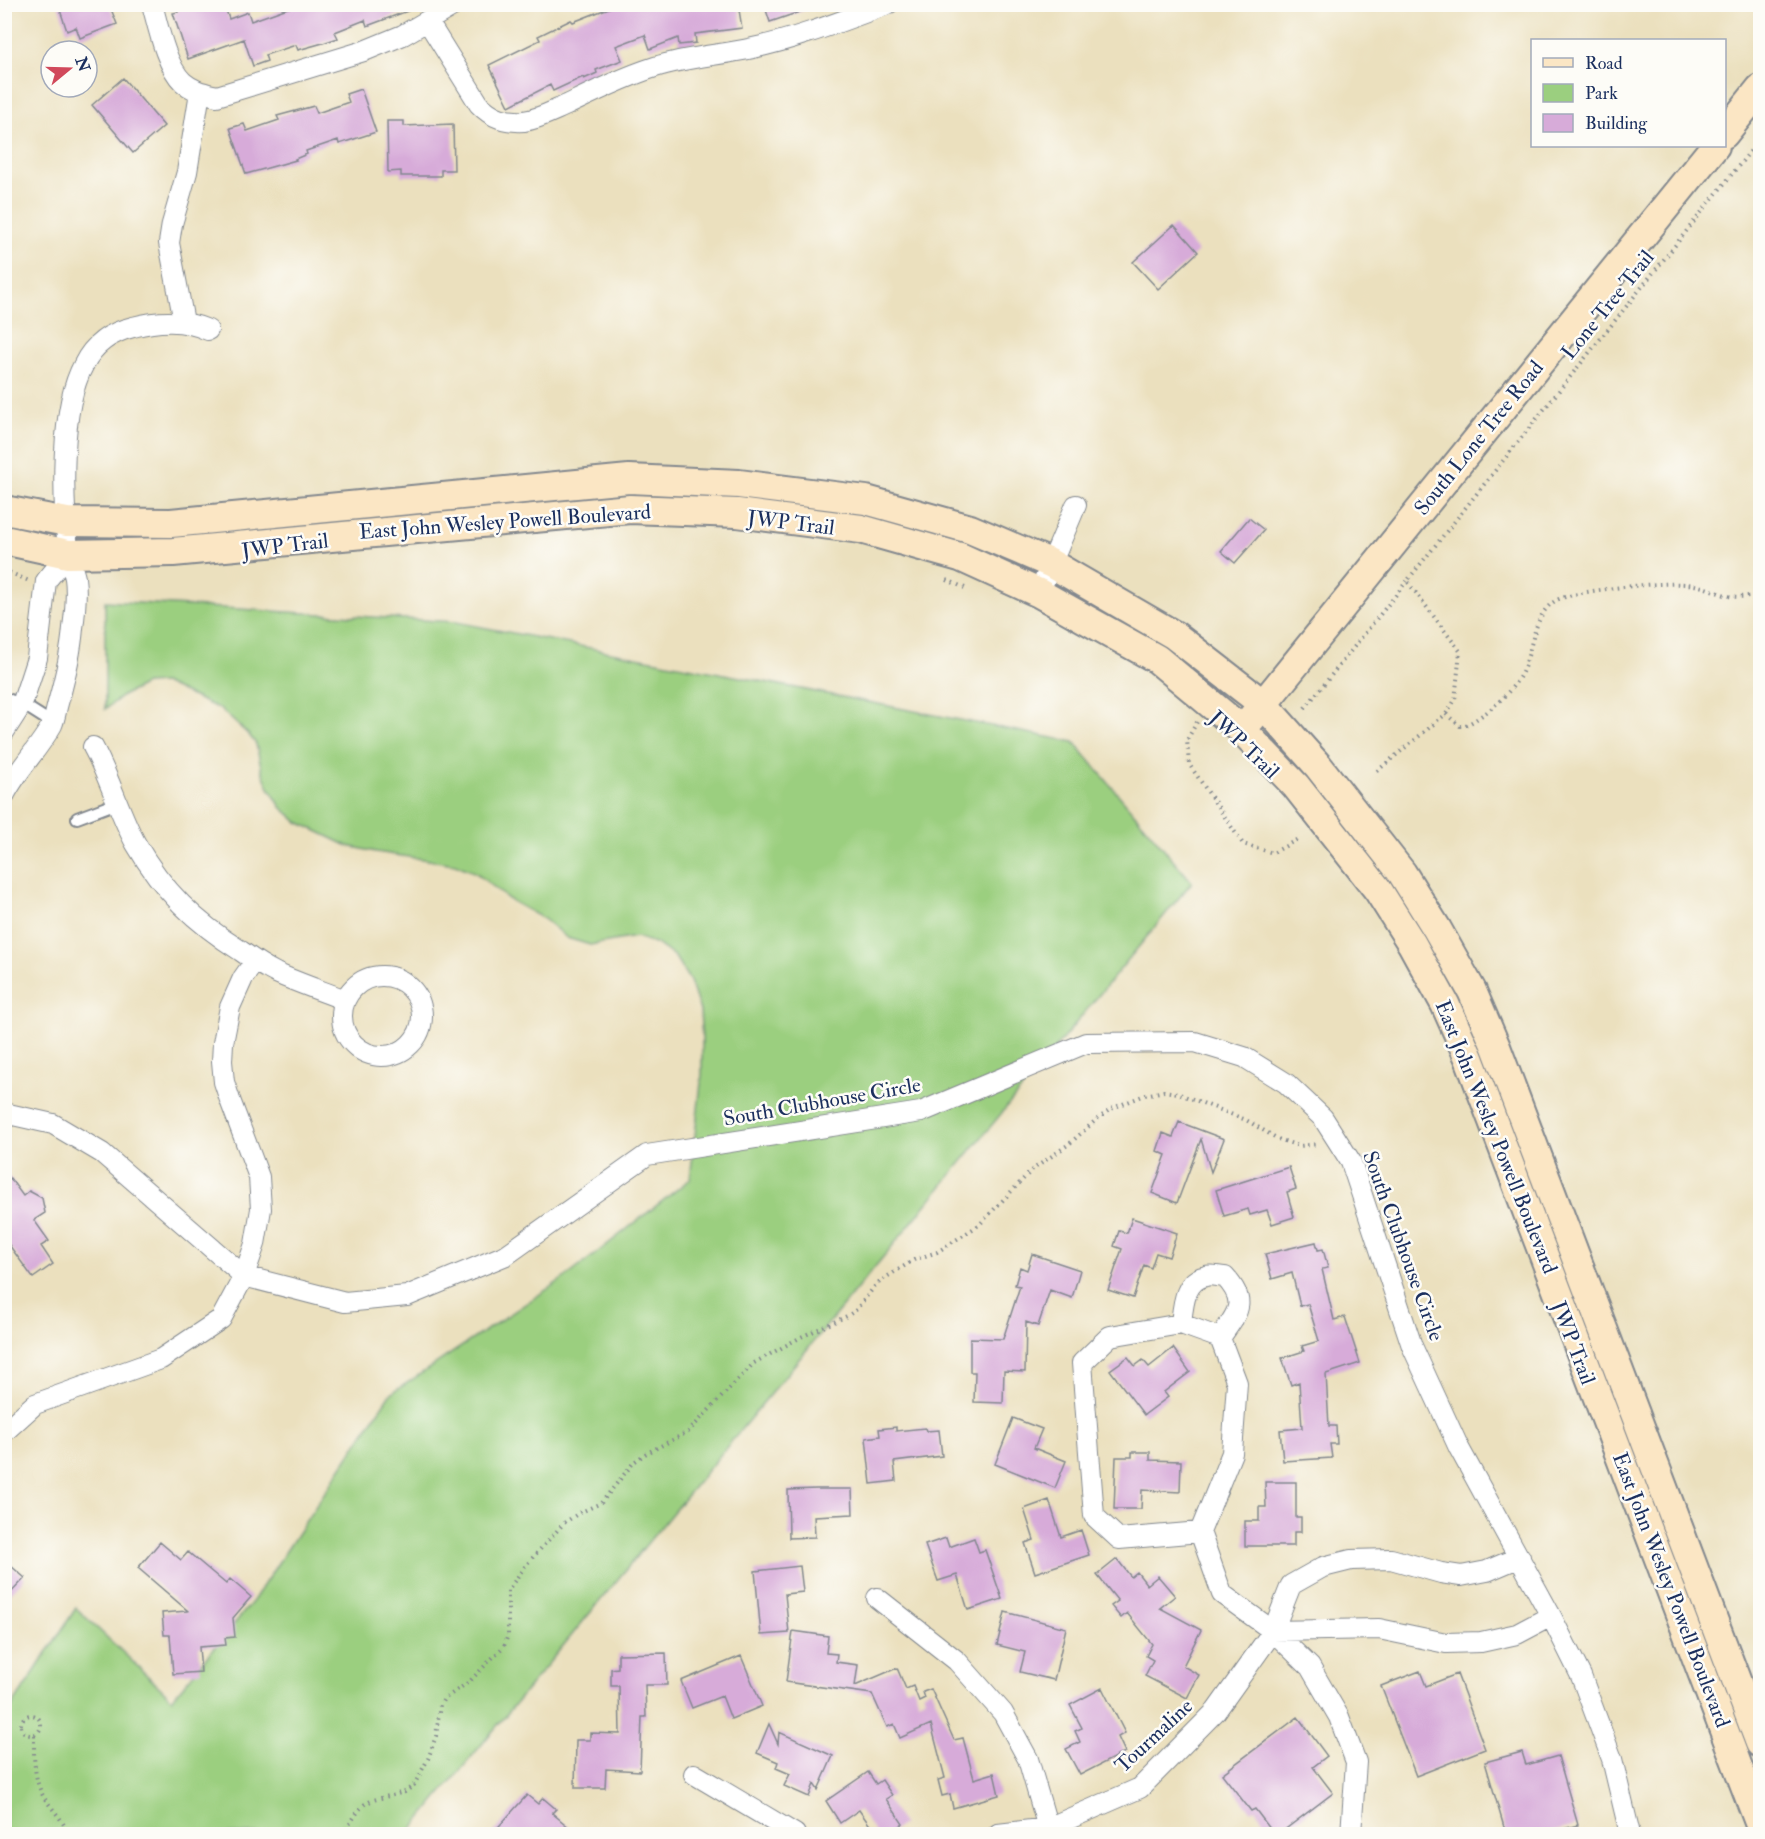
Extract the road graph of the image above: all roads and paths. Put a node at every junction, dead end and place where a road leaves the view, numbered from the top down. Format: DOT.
graph roads {
  1 [pos="152,4"];
  2 [pos="456,4"];
  3 [pos="888,4"];
  4 [pos="428,22"];
  5 [pos="1761,89"];
  6 [pos="200,92"];
  7 [pos="1726,133"];
  8 [pos="1761,139"];
  9 [pos="1714,147"];
  10 [pos="184,322"];
  11 [pos="208,330"];
  12 [pos="1076,506"];
  13 [pos="4,510"];
  14 [pos="67,522"];
  15 [pos="4,540"];
  16 [pos="68,554"];
  17 [pos="1050,563"];
  18 [pos="4,570"];
  19 [pos="941,578"];
  20 [pos="1407,581"];
  21 [pos="31,582"];
  22 [pos="972,591"];
  23 [pos="1040,593"];
  24 [pos="1761,594"];
  25 [pos="13,701"];
  26 [pos="1263,704"];
  27 [pos="1305,708"];
  28 [pos="1446,714"];
  29 [pos="52,723"];
  30 [pos="1206,729"];
  31 [pos="1242,729"];
  32 [pos="4,732"];
  33 [pos="93,747"];
  34 [pos="1377,771"];
  35 [pos="4,796"];
  36 [pos="117,803"];
  37 [pos="77,818"];
  38 [pos="1298,839"];
  39 [pos="255,961"];
  40 [pos="345,1000"];
  41 [pos="4,1113"];
  42 [pos="1323,1142"];
  43 [pos="244,1276"];
  44 [pos="1181,1324"];
  45 [pos="1220,1338"];
  46 [pos="4,1432"];
  47 [pos="1200,1532"];
  48 [pos="1520,1557"];
  49 [pos="877,1598"];
  50 [pos="1551,1616"];
  51 [pos="1273,1631"];
  52 [pos="34,1735"];
  53 [pos="1761,1743"];
  54 [pos="694,1774"];
  55 [pos="1761,1826"];
  56 [pos="1048,1828"];
  57 [pos="67,1832"];
  58 [pos="73,1834"];
  59 [pos="343,1834"];
  60 [pos="795,1834"];
  61 [pos="998,1834"];
  62 [pos="1351,1834"];
  63 [pos="1630,1834"];
  1 -- 6 [label="street"];
  2 -- 4 [label="street"];
  3 -- 4 [label="street"];
  4 -- 6 [label="street"];
  5 -- 7 [label="main road"];
  6 -- 10 [label="street"];
  8 -- 20 [label="path, Lone Tree Trail"];
  9 -- 26 [label="main road, South Lone Tree Road"];
  10 -- 11 [label="street"];
  10 -- 14 [label="street"];
  12 -- 17 [label="street"];
  13 -- 14 [label="main road, East John Wesley Powell Boulevard"];
  14 -- 16 [label="street"];
  14 -- 17 [label="main road, East John Wesley Powell Boulevard"];
  15 -- 16 [label="main road, East John Wesley Powell Boulevard"];
  16 -- 23 [label="main road, East John Wesley Powell Boulevard"];
  16 -- 25 [label="street"];
  16 -- 29 [label="street"];
  17 -- 23 [label="street"];
  17 -- 26 [label="main road, East John Wesley Powell Boulevard"];
  18 -- 21 [label="path"];
  19 -- 22 [label="path"];
  20 -- 27 [label="path, Lone Tree Trail"];
  20 -- 28 [label="path"];
  23 -- 31 [label="main road, East John Wesley Powell Boulevard"];
  24 -- 28 [label="path"];
  25 -- 29 [label="lane"];
  25 -- 32 [label="street"];
  26 -- 31 [label="main road, South Lone Tree Road"];
  26 -- 53 [label="main road, East John Wesley Powell Boulevard"];
  28 -- 34 [label="path"];
  29 -- 35 [label="street"];
  30 -- 38 [label="path, JWP Trail"];
  31 -- 55 [label="main road, East John Wesley Powell Boulevard"];
  33 -- 36 [label="street"];
  36 -- 37 [label="lane"];
  36 -- 39 [label="street"];
  39 -- 40 [label="street"];
  39 -- 43 [label="street"];
  40 -- 40 [label="street"];
  41 -- 43 [label="street, South Clubhouse Circle"];
  42 -- 59 [label="path"];
  43 -- 46 [label="street"];
  43 -- 48 [label="street, South Clubhouse Circle"];
  44 -- 45 [label="street"];
  44 -- 45 [label="street"];
  44 -- 47 [label="street"];
  45 -- 47 [label="street"];
  47 -- 51 [label="street"];
  48 -- 50 [label="street, South Clubhouse Circle"];
  48 -- 51 [label="street, Tourmaline"];
  49 -- 56 [label="street"];
  50 -- 51 [label="street"];
  50 -- 63 [label="street, South Clubhouse Circle"];
  51 -- 56 [label="street, Tourmaline"];
  51 -- 62 [label="street"];
  52 -- 52 [label="path"];
  52 -- 57 [label="path"];
  54 -- 60 [label="street"];
  56 -- 61 [label="street, Tourmaline"];
  57 -- 58 [label="path"];
}
